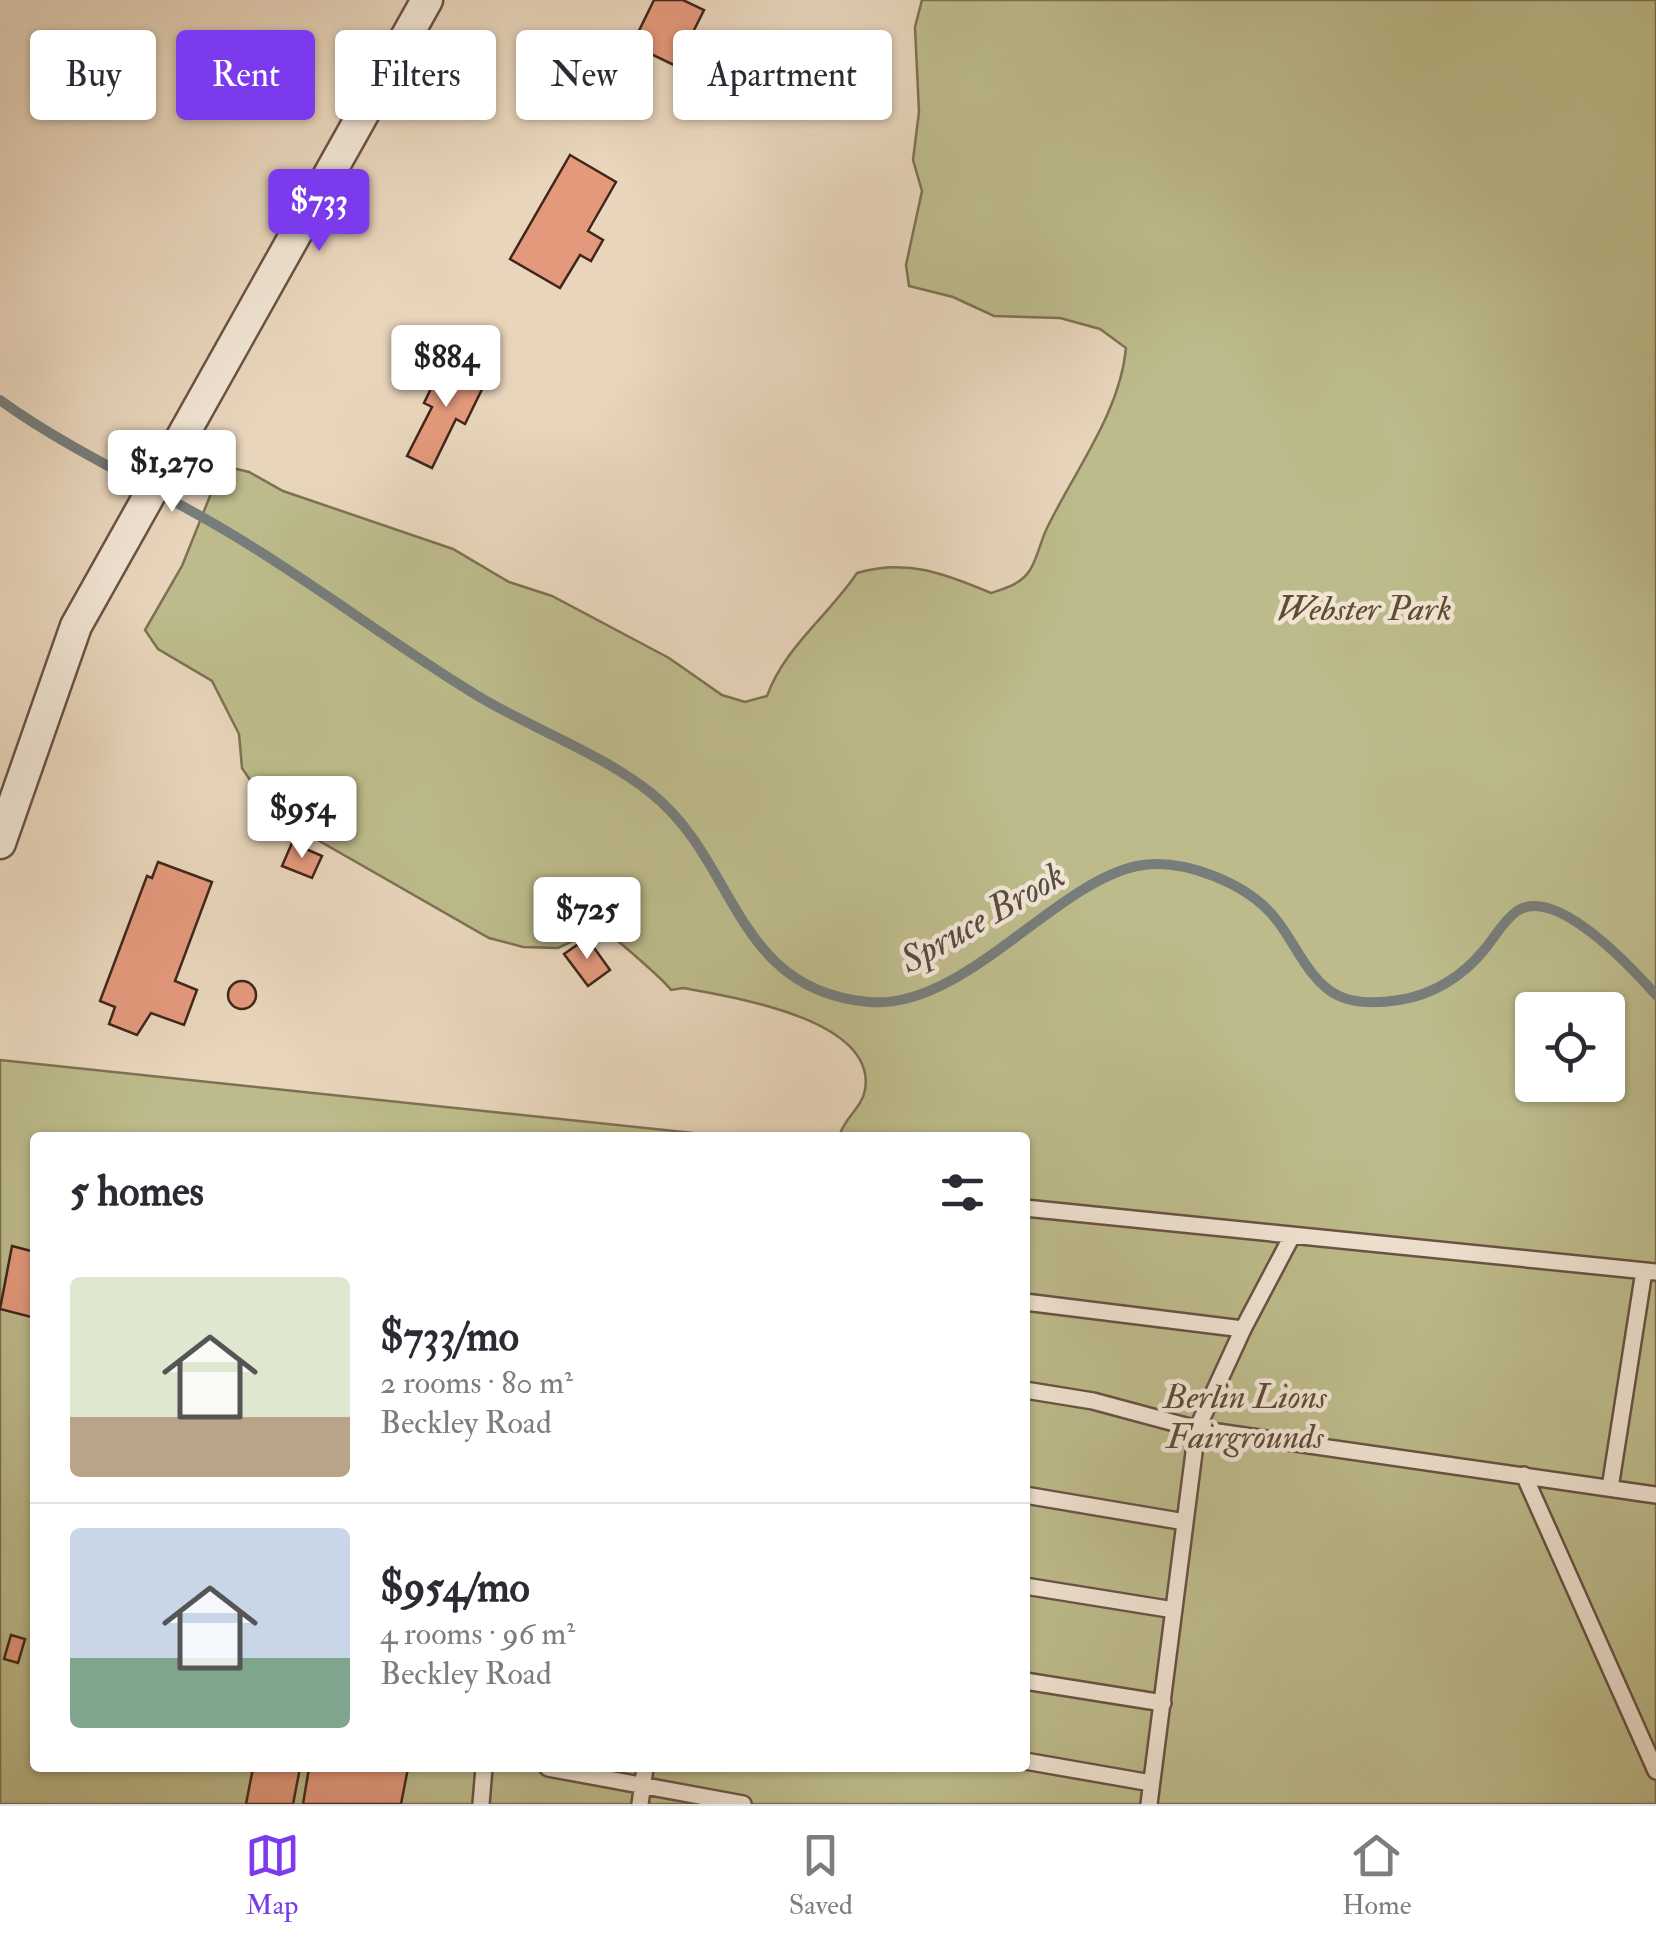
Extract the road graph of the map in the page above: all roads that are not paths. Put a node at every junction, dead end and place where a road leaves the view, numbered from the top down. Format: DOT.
graph roads {
  1 [pos="428,0"];
  2 [pos="0,842"];
  3 [pos="1030,1209"];
  4 [pos="1292,1236"];
  5 [pos="1650,1272"];
  6 [pos="1030,1303"];
  7 [pos="1242,1329"];
  8 [pos="1030,1391"];
  9 [pos="1197,1429"];
  10 [pos="1524,1475"];
  11 [pos="1610,1488"];
  12 [pos="1656,1495"];
  13 [pos="1030,1496"];
  14 [pos="1185,1522"];
  15 [pos="1030,1587"];
  16 [pos="1174,1610"];
  17 [pos="1030,1683"];
  18 [pos="1163,1703"];
  19 [pos="1030,1762"];
  20 [pos="1656,1770"];
  21 [pos="484,1772"];
  22 [pos="569,1772"];
  23 [pos="644,1772"];
  24 [pos="1151,1784"];
  25 [pos="642,1786"];
  26 [pos="481,1804"];
  27 [pos="640,1804"];
  28 [pos="742,1804"];
  29 [pos="1148,1804"];
  1 -- 2 [label="street"];
  3 -- 4 [label="lane"];
  4 -- 5 [label="lane"];
  4 -- 7 [label="lane"];
  5 -- 11 [label="lane"];
  6 -- 7 [label="lane"];
  7 -- 9 [label="lane"];
  8 -- 9 [label="lane"];
  9 -- 10 [label="lane"];
  9 -- 14 [label="lane"];
  10 -- 11 [label="lane"];
  10 -- 20 [label="lane"];
  11 -- 12 [label="lane"];
  13 -- 14 [label="lane"];
  14 -- 16 [label="lane"];
  15 -- 16 [label="lane"];
  16 -- 18 [label="lane"];
  17 -- 18 [label="lane"];
  18 -- 24 [label="lane"];
  19 -- 24 [label="lane"];
  21 -- 26 [label="lane"];
  22 -- 25 [label="lane"];
  23 -- 25 [label="lane"];
  24 -- 29 [label="lane"];
  25 -- 27 [label="lane"];
  25 -- 28 [label="lane"];
}
